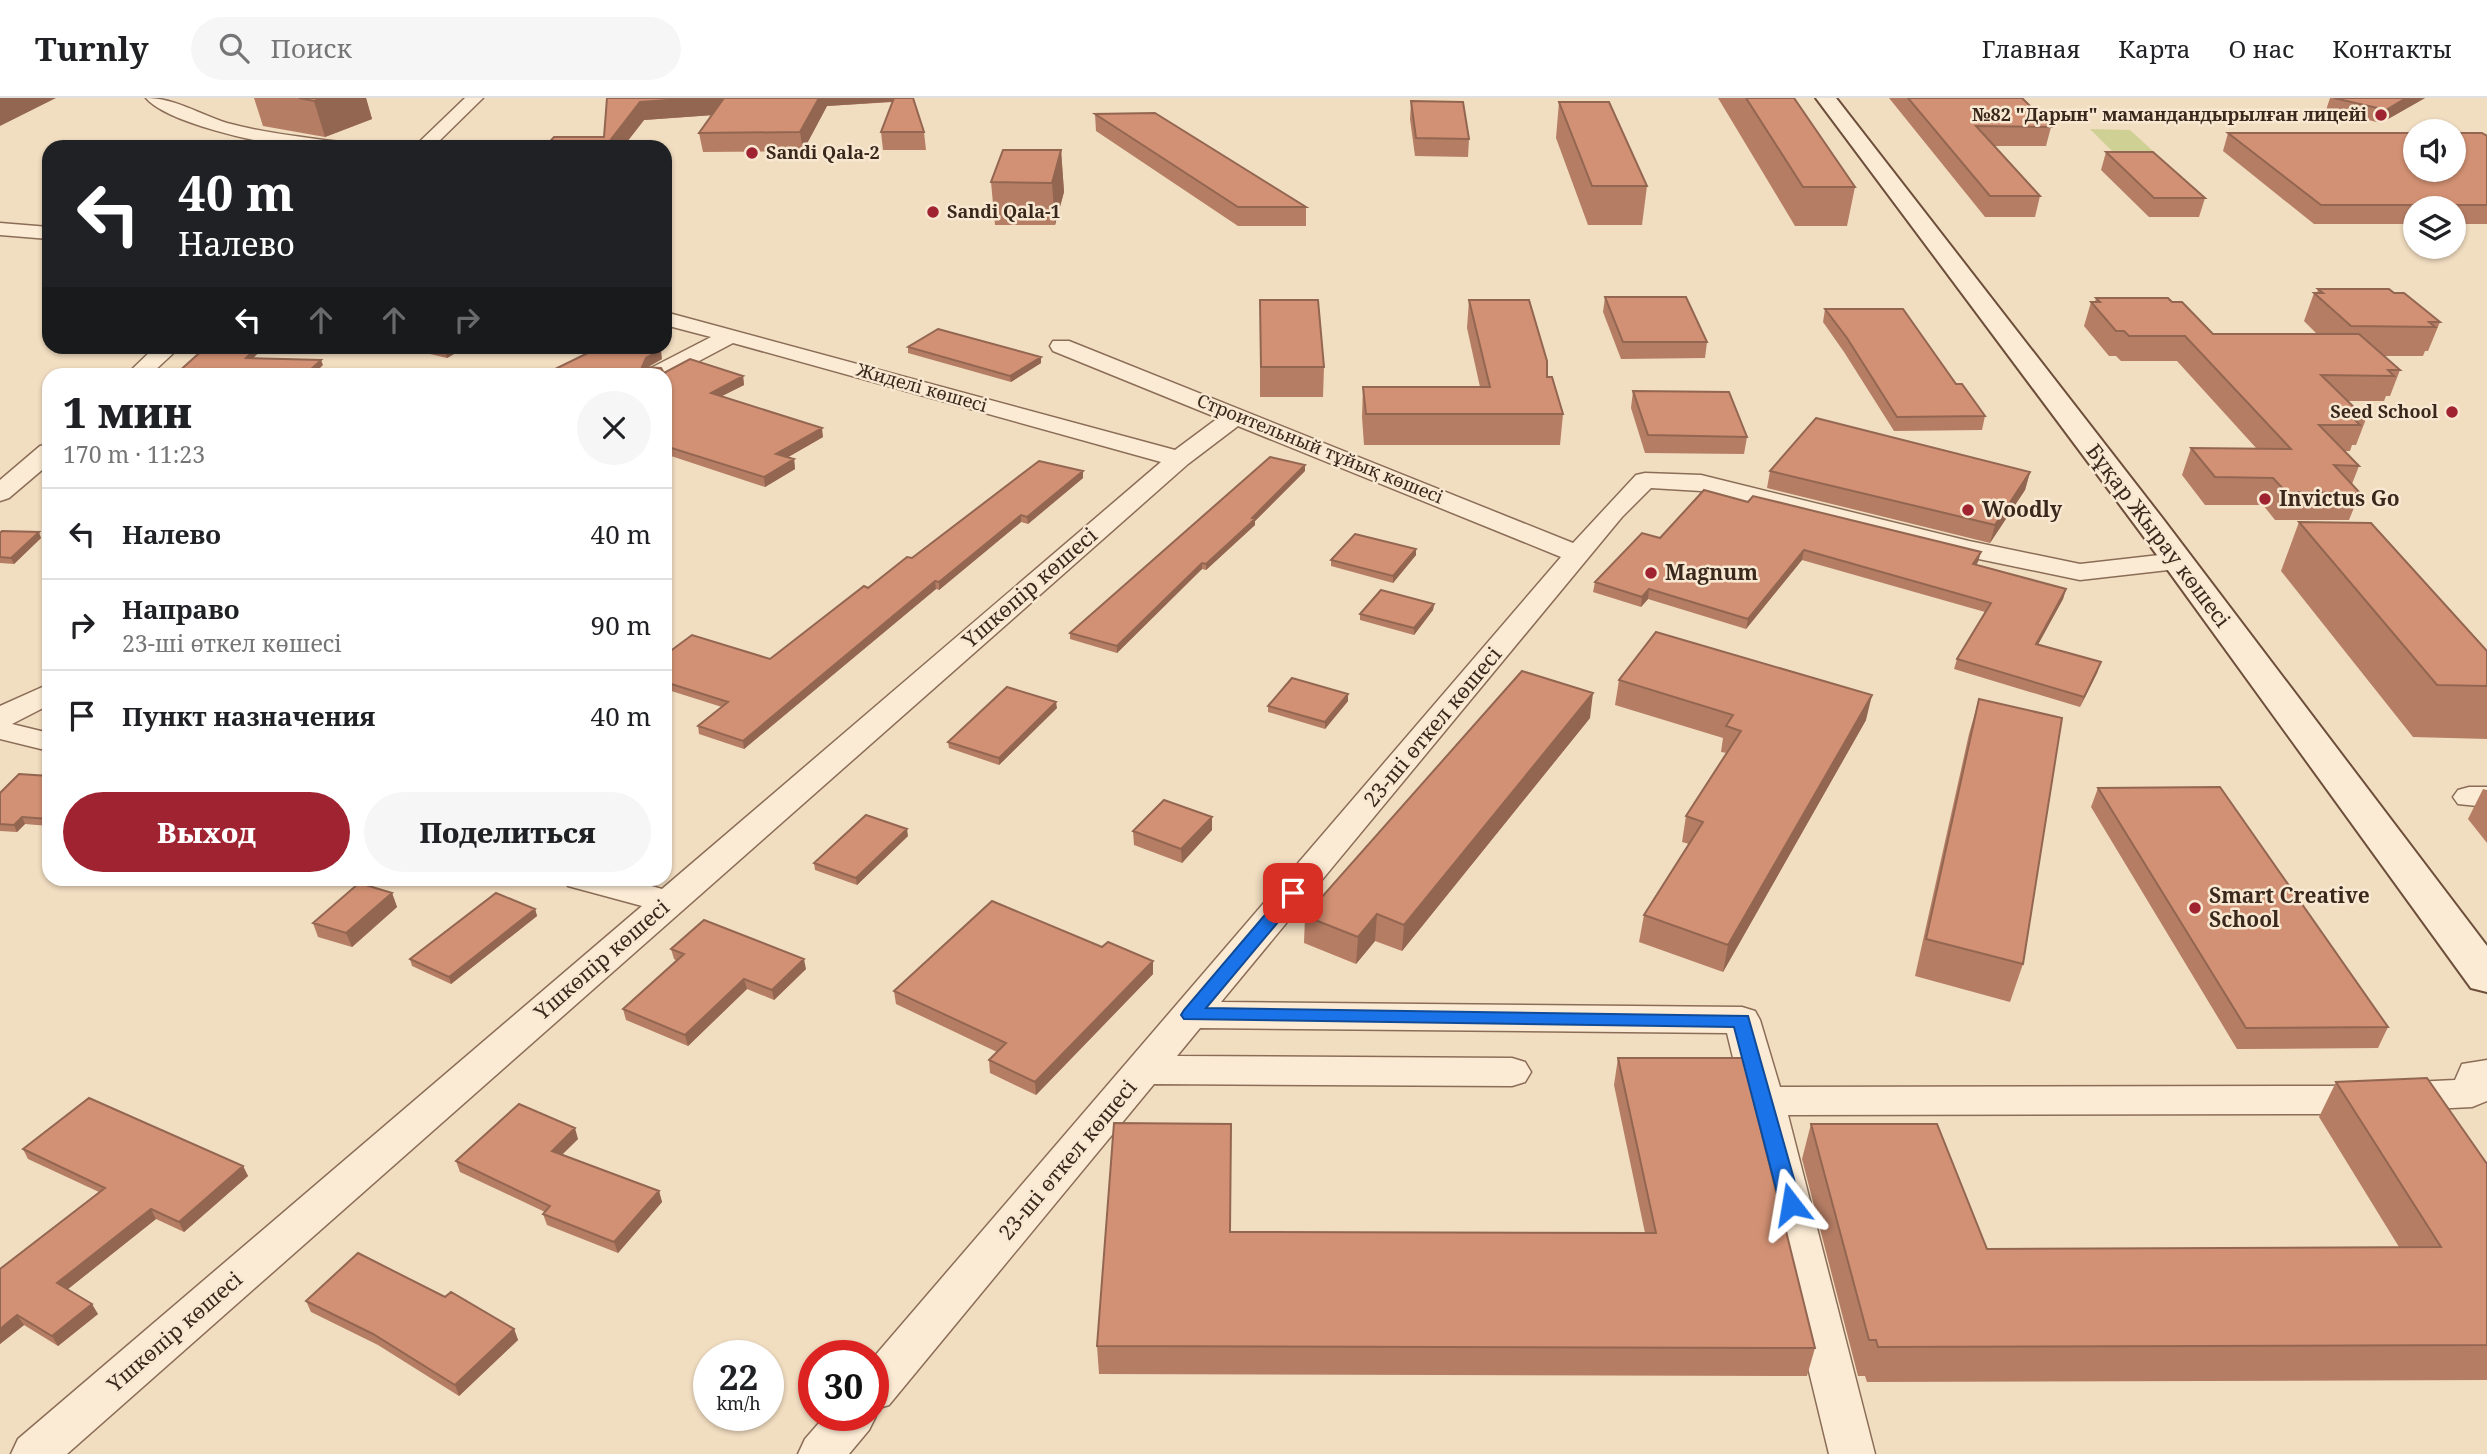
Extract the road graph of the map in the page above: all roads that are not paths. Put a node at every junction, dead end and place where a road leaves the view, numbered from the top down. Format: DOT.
graph roads {
  1 [pos="154,98"];
  2 [pos="475,98"];
  3 [pos="1826,98"];
  4 [pos="275,140"];
  5 [pos="430,140"];
  6 [pos="0,229"];
  7 [pos="42,232"];
  8 [pos="672,320"];
  9 [pos="733,335"];
  10 [pos="1061,346"];
  11 [pos="161,354"];
  12 [pos="145,368"];
  13 [pos="669,368"];
  14 [pos="1237,415"];
  15 [pos="42,457"];
  16 [pos="1179,459"];
  17 [pos="0,493"];
  18 [pos="1578,554"];
  19 [pos="2177,561"];
  20 [pos="42,697"];
  21 [pos="0,718"];
  22 [pos="0,730"];
  23 [pos="42,740"];
  24 [pos="610,886"];
  25 [pos="669,902"];
  26 [pos="2487,977"];
  27 [pos="1190,1015"];
  28 [pos="1143,1070"];
  29 [pos="1512,1072"];
  30 [pos="2487,1074"];
  31 [pos="1765,1101"];
  32 [pos="889,1372"];
  33 [pos="840,1431"];
  34 [pos="34,1454"];
  35 [pos="821,1454"];
  36 [pos="1852,1454"];
  1 -- 4 [label="street"];
  2 -- 5 [label="street"];
  3 -- 19 [label="street, Бұқар Жырау көшесі"];
  6 -- 7 [label="street"];
  8 -- 9 [label="street, Жиделі көшесі"];
  9 -- 13 [label="street"];
  9 -- 16 [label="street, Жиделі көшесі"];
  10 -- 14 [label="street, Строительный тұйық көшесі"];
  11 -- 12 [label="street"];
  14 -- 16 [label="street, Үшкөпір көшесі"];
  14 -- 18 [label="street, Строительный тұйық көшесі"];
  15 -- 17 [label="street"];
  16 -- 25 [label="street, Үшкөпір көшесі"];
  18 -- 19 [label="street, 23-ші өткел көшесі"];
  18 -- 27 [label="street, 23-ші өткел көшесі"];
  19 -- 26 [label="street, Бұқар Жырау көшесі"];
  20 -- 21 [label="street"];
  22 -- 23 [label="street"];
  24 -- 25 [label="street"];
  25 -- 34 [label="street, Үшкөпір көшесі"];
  27 -- 28 [label="street, 23-ші өткел көшесі"];
  27 -- 31 [label="street"];
  28 -- 29 [label="street"];
  28 -- 32 [label="street, 23-ші өткел көшесі"];
  30 -- 31 [label="street"];
  31 -- 36 [label="street"];
  33 -- 35 [label="street"];
}
